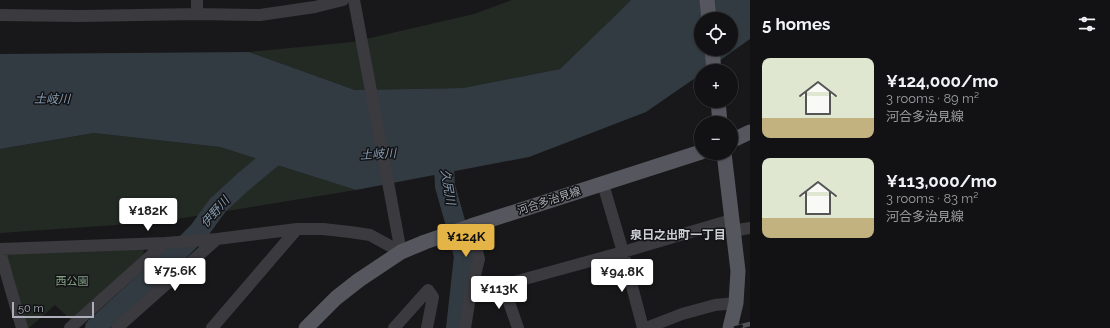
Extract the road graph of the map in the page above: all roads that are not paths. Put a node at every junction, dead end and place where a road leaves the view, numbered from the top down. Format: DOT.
graph roads {
  1 [pos="198,0"];
  2 [pos="343,0"];
  3 [pos="707,0"];
  4 [pos="355,2"];
  5 [pos="708,12"];
  6 [pos="197,14"];
  7 [pos="0,15"];
  8 [pos="750,132"];
  9 [pos="738,138"];
  10 [pos="694,154"];
  11 [pos="725,160"];
  12 [pos="604,184"];
  13 [pos="732,225"];
  14 [pos="471,226"];
  15 [pos="750,228"];
  16 [pos="297,229"];
  17 [pos="217,239"];
  18 [pos="165,243"];
  19 [pos="0,249"];
  20 [pos="0,252"];
  21 [pos="401,252"];
  22 [pos="623,252"];
  23 [pos="503,285"];
  24 [pos="471,291"];
  25 [pos="736,303"];
  26 [pos="22,328"];
  27 [pos="70,328"];
  28 [pos="117,328"];
  29 [pos="212,328"];
  30 [pos="306,328"];
  31 [pos="394,328"];
  32 [pos="427,328"];
  33 [pos="465,328"];
  34 [pos="518,328"];
  35 [pos="643,328"];
  36 [pos="646,328"];
  37 [pos="730,328"];
  1 -- 6 [label="street"];
  2 -- 6 [label="street"];
  3 -- 5 [label="main road"];
  4 -- 21 [label="street"];
  6 -- 7 [label="street"];
  8 -- 9 [label="main road"];
  10 -- 12 [label="main road, 河合多治見線"];
  11 -- 13 [label="main road"];
  12 -- 14 [label="main road, 河合多治見線"];
  12 -- 22 [label="street"];
  13 -- 15 [label="street"];
  13 -- 22 [label="street"];
  13 -- 25 [label="main road"];
  14 -- 21 [label="main road, 河合多治見線"];
  14 -- 24 [label="street"];
  16 -- 17 [label="street"];
  16 -- 21 [label="street"];
  16 -- 29 [label="street"];
  17 -- 18 [label="street"];
  17 -- 28 [label="street"];
  18 -- 19 [label="street"];
  18 -- 27 [label="street"];
  20 -- 26 [label="street"];
  21 -- 30 [label="main road, 河合多治見線"];
  22 -- 23 [label="street"];
  22 -- 35 [label="street"];
  23 -- 24 [label="street"];
  23 -- 34 [label="street"];
  24 -- 33 [label="street"];
  25 -- 36 [label="street"];
  25 -- 37 [label="main road"];
  31 -- 32 [label="street"];
}
